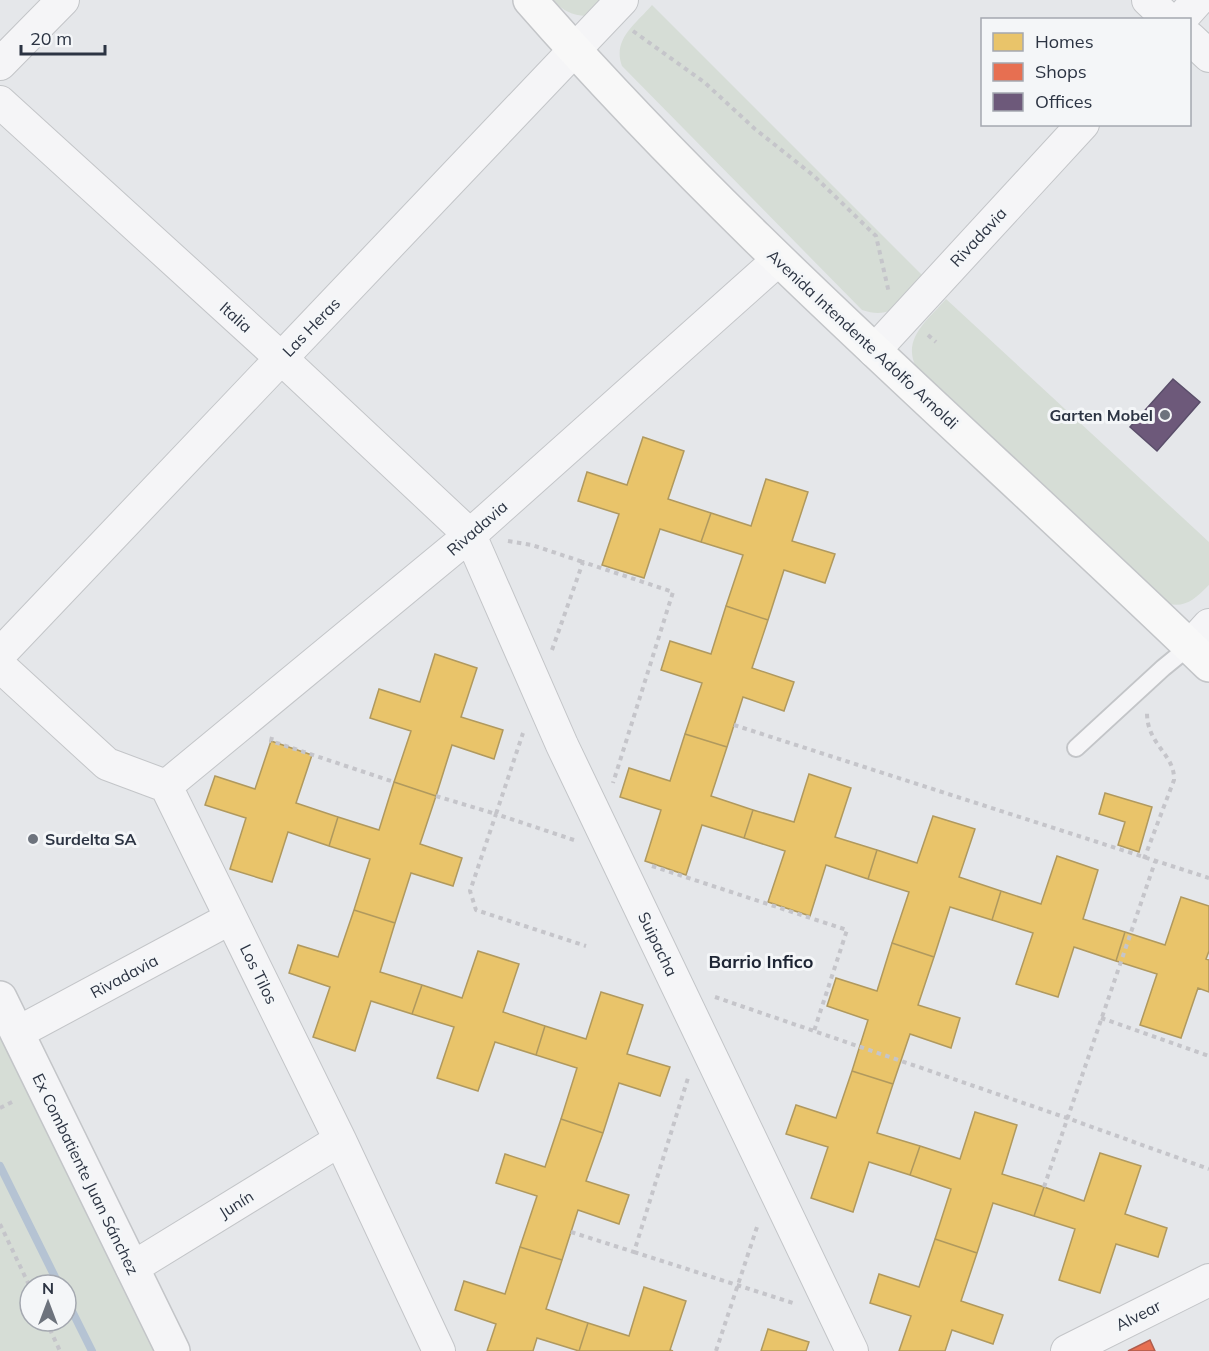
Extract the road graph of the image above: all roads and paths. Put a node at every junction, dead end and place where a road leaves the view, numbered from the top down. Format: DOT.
graph roads {
  1 [pos="63,0"];
  2 [pos="530,0"];
  3 [pos="1149,0"];
  4 [pos="1198,0"];
  5 [pos="617,6"];
  6 [pos="1167,18"];
  7 [pos="1182,18"];
  8 [pos="1191,39"];
  9 [pos="575,52"];
  10 [pos="1209,56"];
  11 [pos="0,64"];
  12 [pos="0,102"];
  13 [pos="1081,126"];
  14 [pos="778,260"];
  15 [pos="907,315"];
  16 [pos="936,342"];
  17 [pos="874,351"];
  18 [pos="281,358"];
  19 [pos="470,535"];
  20 [pos="583,562"];
  21 [pos="1202,645"];
  22 [pos="0,654"];
  23 [pos="0,666"];
  24 [pos="1163,668"];
  25 [pos="538,690"];
  26 [pos="734,725"];
  27 [pos="274,732"];
  28 [pos="1076,748"];
  29 [pos="394,782"];
  30 [pos="166,786"];
  31 [pos="436,796"];
  32 [pos="600,824"];
  33 [pos="1144,859"];
  34 [pos="1155,862"];
  35 [pos="1209,878"];
  36 [pos="231,918"];
  37 [pos="677,984"];
  38 [pos="0,998"];
  39 [pos="1101,1018"];
  40 [pos="17,1033"];
  41 [pos="701,1034"];
  42 [pos="1209,1056"];
  43 [pos="1067,1118"];
  44 [pos="340,1140"];
  45 [pos="1209,1169"];
  46 [pos="772,1184"];
  47 [pos="1044,1187"];
  48 [pos="0,1224"];
  49 [pos="571,1232"];
  50 [pos="0,1233"];
  51 [pos="6,1237"];
  52 [pos="634,1252"];
  53 [pos="132,1268"];
  54 [pos="23,1273"];
  55 [pos="1209,1280"];
  56 [pos="738,1286"];
  57 [pos="836,1317"];
  58 [pos="52,1333"];
  59 [pos="60,1351"];
  60 [pos="173,1351"];
  61 [pos="439,1351"];
  62 [pos="716,1351"];
  63 [pos="852,1351"];
  64 [pos="1067,1351"];
  1 -- 11 [label="street"];
  2 -- 9 [label="main road, Avenida Intendente Adolfo Arnoldi"];
  3 -- 6 [label="street"];
  4 -- 7 [label="street"];
  5 -- 9 [label="street, Las Heras"];
  5 -- 15 [label="path"];
  8 -- 10 [label="street"];
  9 -- 14 [label="main road, Avenida Intendente Adolfo Arnoldi"];
  9 -- 18 [label="street, Las Heras"];
  12 -- 18 [label="street, Italia"];
  13 -- 15 [label="street, Rivadavia"];
  14 -- 17 [label="main road, Avenida Intendente Adolfo Arnoldi"];
  14 -- 19 [label="street, Rivadavia"];
  15 -- 16 [label="path"];
  15 -- 17 [label="street, Rivadavia"];
  17 -- 21 [label="main road, Avenida Intendente Adolfo Arnoldi"];
  18 -- 19 [label="street, Italia"];
  18 -- 22 [label="street, Las Heras"];
  19 -- 20 [label="path"];
  19 -- 25 [label="street, Suipacha"];
  19 -- 30 [label="street, Rivadavia"];
  20 -- 25 [label="path"];
  20 -- 32 [label="path"];
  21 -- 24 [label="lane"];
  23 -- 30 [label="street"];
  24 -- 28 [label="lane"];
  24 -- 33 [label="path"];
  25 -- 31 [label="path"];
  25 -- 32 [label="street, Suipacha"];
  26 -- 33 [label="path"];
  27 -- 29 [label="path"];
  30 -- 36 [label="street, Los Tilos"];
  32 -- 37 [label="street, Suipacha"];
  33 -- 34 [label="path"];
  34 -- 35 [label="path"];
  34 -- 39 [label="path"];
  36 -- 40 [label="street, Rivadavia"];
  36 -- 44 [label="street, Los Tilos"];
  37 -- 41 [label="street, Suipacha"];
  37 -- 43 [label="path"];
  38 -- 40 [label="street, Ex Combatiente Juan Sánchez"];
  39 -- 42 [label="path"];
  39 -- 43 [label="path"];
  40 -- 53 [label="street, Ex Combatiente Juan Sánchez"];
  41 -- 46 [label="street, Suipacha"];
  41 -- 52 [label="path"];
  43 -- 45 [label="path"];
  43 -- 47 [label="path"];
  44 -- 53 [label="street, Junín"];
  44 -- 61 [label="street, Los Tilos"];
  46 -- 56 [label="path"];
  46 -- 57 [label="street, Suipacha"];
  48 -- 51 [label="path"];
  49 -- 52 [label="path"];
  50 -- 51 [label="path"];
  51 -- 54 [label="path"];
  52 -- 56 [label="path"];
  53 -- 60 [label="street, Ex Combatiente Juan Sánchez"];
  55 -- 64 [label="street, Alvear"];
  56 -- 57 [label="path"];
  56 -- 62 [label="path"];
  57 -- 63 [label="street, Suipacha"];
  58 -- 59 [label="path"];
}
